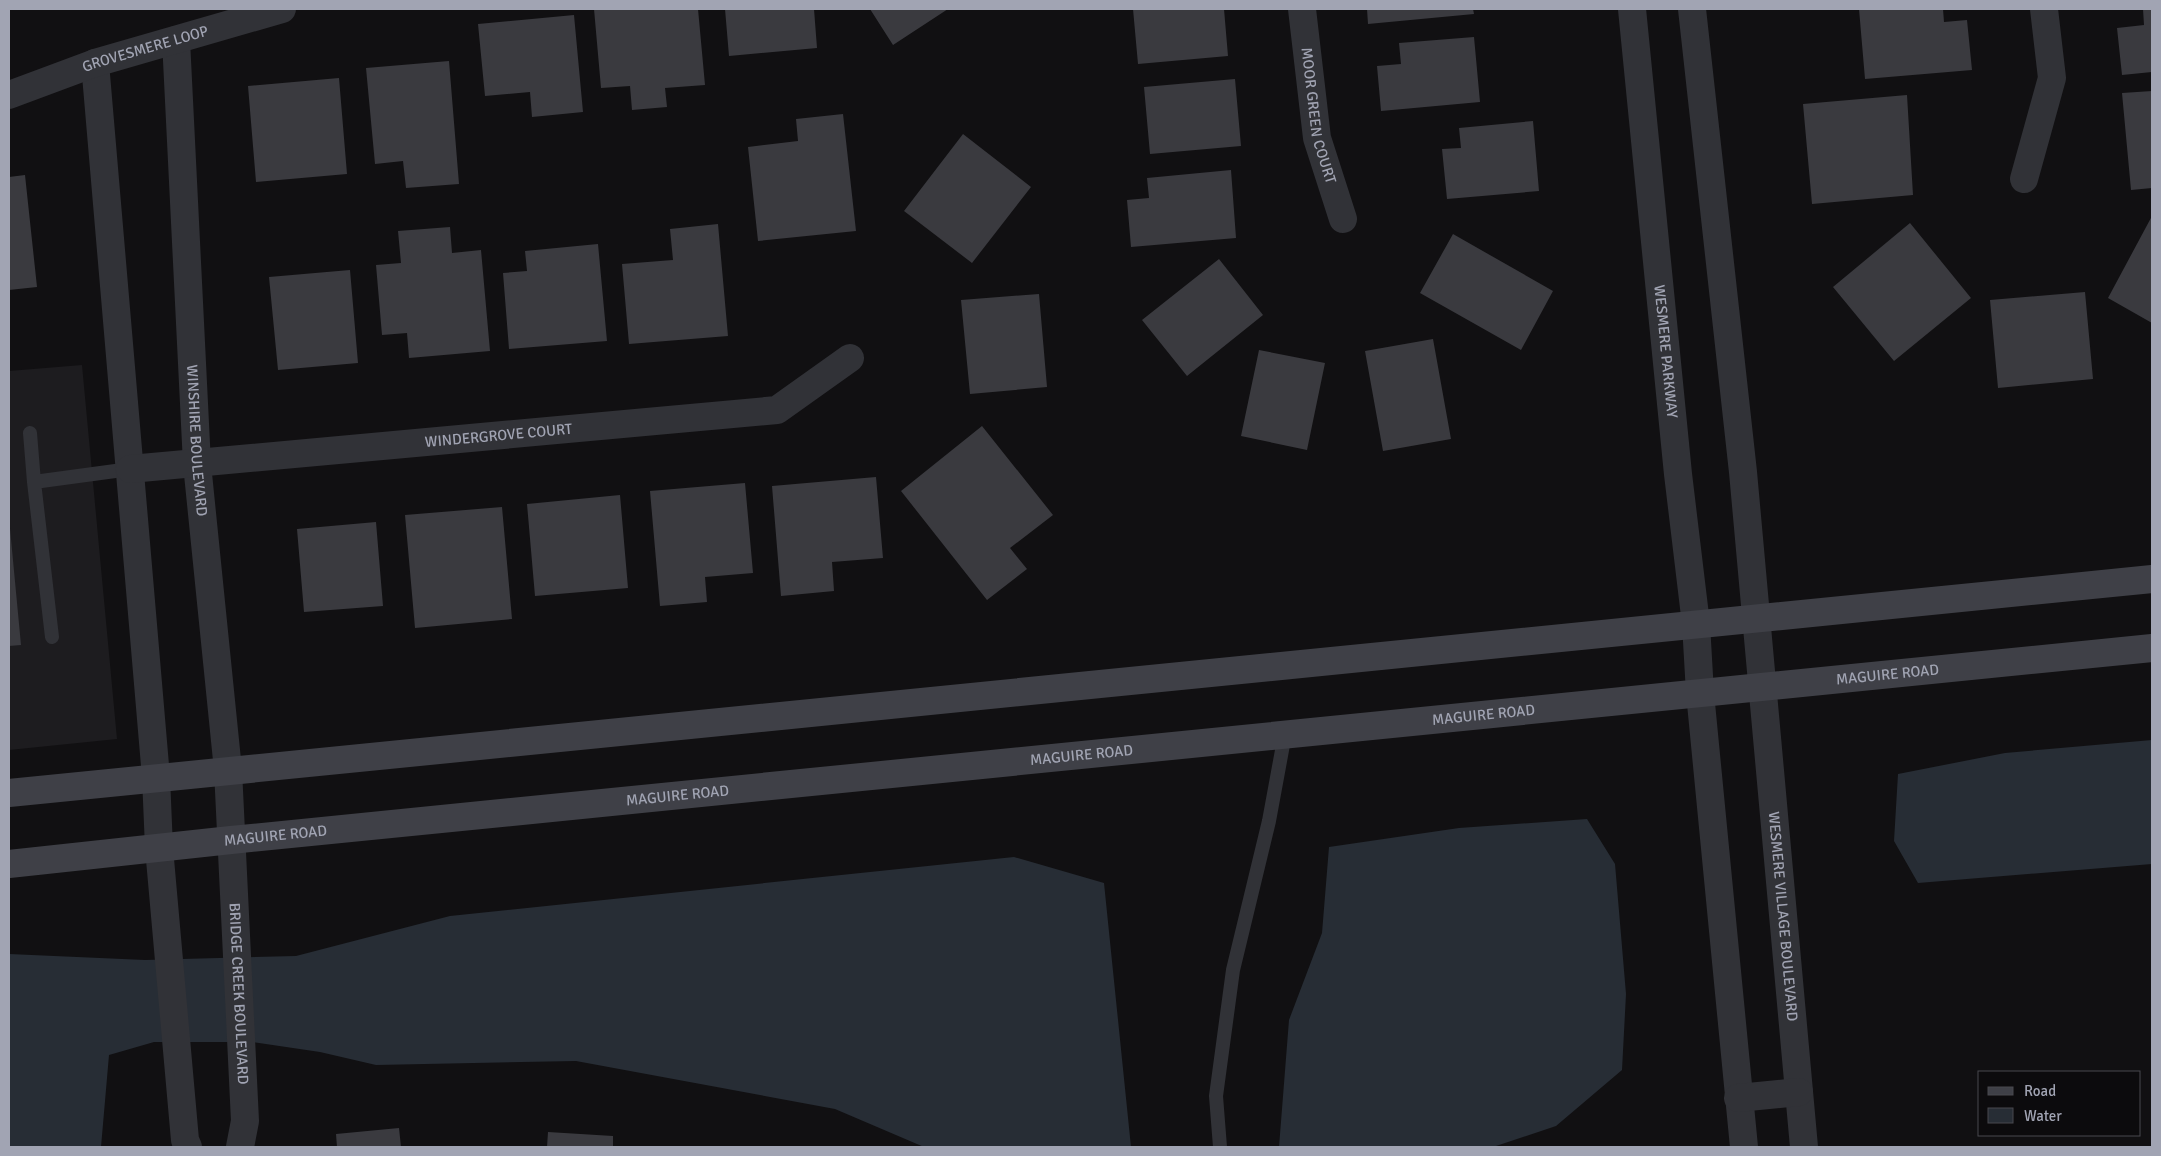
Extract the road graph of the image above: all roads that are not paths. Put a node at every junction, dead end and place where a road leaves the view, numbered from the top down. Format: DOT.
graph roads {
  1 [pos="282,9"];
  2 [pos="1302,9"];
  3 [pos="1632,9"];
  4 [pos="1692,9"];
  5 [pos="2044,9"];
  6 [pos="176,40"];
  7 [pos="95,63"];
  8 [pos="9,95"];
  9 [pos="2024,179"];
  10 [pos="1343,219"];
  11 [pos="850,358"];
  12 [pos="30,434"];
  13 [pos="197,464"];
  14 [pos="130,469"];
  15 [pos="34,482"];
  16 [pos="2152,578"];
  17 [pos="1756,619"];
  18 [pos="1696,624"];
  19 [pos="52,637"];
  20 [pos="2152,648"];
  21 [pos="1761,686"];
  22 [pos="1700,693"];
  23 [pos="1286,734"];
  24 [pos="228,770"];
  25 [pos="156,777"];
  26 [pos="9,793"];
  27 [pos="231,840"];
  28 [pos="159,848"];
  29 [pos="9,864"];
  30 [pos="1799,1092"];
  31 [pos="1738,1098"];
  32 [pos="188,1147"];
  33 [pos="240,1147"];
  34 [pos="1220,1147"];
  35 [pos="1744,1147"];
  36 [pos="1804,1147"];
  1 -- 6 [label="street, GROVESMERE LOOP"];
  2 -- 10 [label="street, MOOR GREEN COURT"];
  3 -- 18 [label="street, WESMERE PARKWAY"];
  4 -- 17 [label="street"];
  5 -- 9 [label="street"];
  6 -- 7 [label="street, GROVESMERE LOOP"];
  6 -- 13 [label="street, WINSHIRE BOULEVARD"];
  7 -- 8 [label="street, GROVESMERE LOOP"];
  7 -- 14 [label="street"];
  11 -- 13 [label="street, WINDERGROVE COURT"];
  12 -- 15 [label="lane"];
  13 -- 14 [label="street, WINDERGROVE COURT"];
  13 -- 24 [label="street, WINSHIRE BOULEVARD"];
  14 -- 15 [label="lane"];
  14 -- 25 [label="street"];
  15 -- 19 [label="lane"];
  16 -- 17 [label="main road"];
  17 -- 18 [label="main road"];
  17 -- 21 [label="street"];
  18 -- 22 [label="street, WESMERE PARKWAY"];
  18 -- 24 [label="main road"];
  20 -- 21 [label="main road, MAGUIRE ROAD"];
  21 -- 22 [label="main road, MAGUIRE ROAD"];
  21 -- 30 [label="street, WESMERE VILLAGE BOULEVARD"];
  22 -- 23 [label="main road, MAGUIRE ROAD"];
  22 -- 31 [label="street"];
  23 -- 27 [label="main road, MAGUIRE ROAD"];
  23 -- 34 [label="lane"];
  24 -- 25 [label="main road"];
  24 -- 27 [label="street, WINSHIRE BOULEVARD"];
  25 -- 26 [label="main road"];
  25 -- 28 [label="street"];
  27 -- 28 [label="main road, MAGUIRE ROAD"];
  27 -- 33 [label="street, BRIDGE CREEK BOULEVARD"];
  28 -- 29 [label="main road, MAGUIRE ROAD"];
  28 -- 32 [label="street"];
  30 -- 31 [label="street"];
  30 -- 36 [label="street, WESMERE VILLAGE BOULEVARD"];
  31 -- 35 [label="street"];
}
